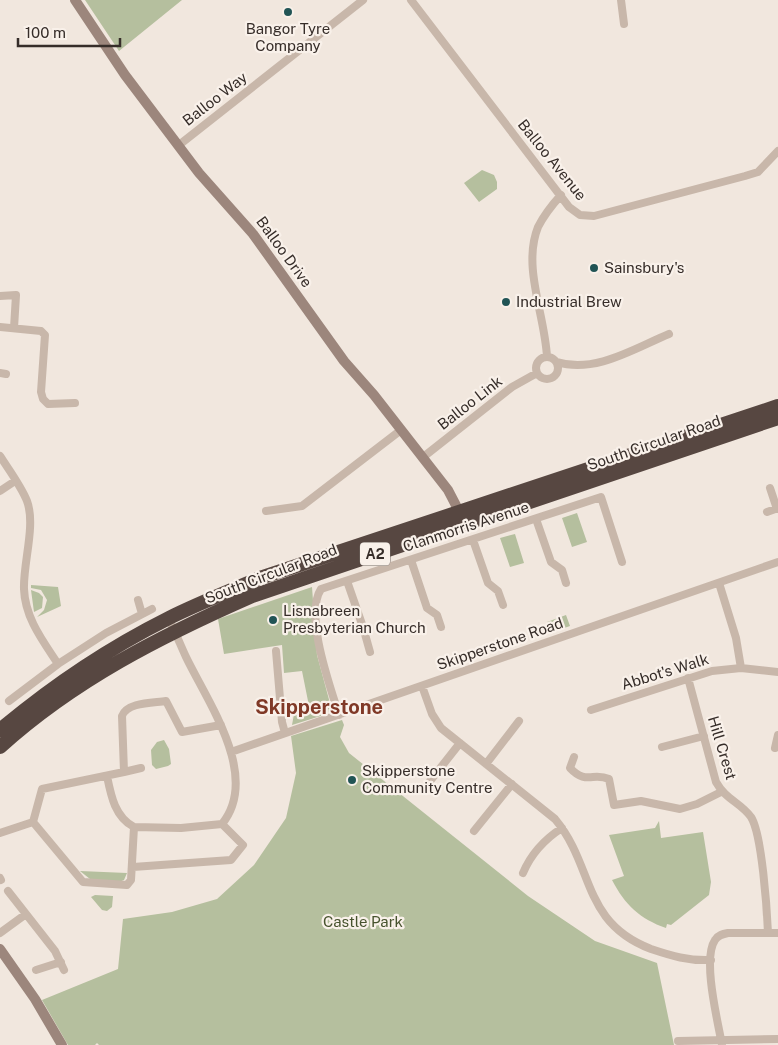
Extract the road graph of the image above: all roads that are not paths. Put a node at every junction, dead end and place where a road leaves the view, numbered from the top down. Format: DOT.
graph roads {
  1 [pos="75,0"];
  2 [pos="363,0"];
  3 [pos="411,0"];
  4 [pos="621,0"];
  5 [pos="624,24"];
  6 [pos="179,145"];
  7 [pos="778,152"];
  8 [pos="560,195"];
  9 [pos="0,296"];
  10 [pos="0,327"];
  11 [pos="14,328"];
  12 [pos="669,334"];
  13 [pos="547,357"];
  14 [pos="557,362"];
  15 [pos="537,374"];
  16 [pos="75,403"];
  17 [pos="778,406"];
  18 [pos="778,418"];
  19 [pos="401,430"];
  20 [pos="0,456"];
  21 [pos="422,458"];
  22 [pos="15,481"];
  23 [pos="770,488"];
  24 [pos="0,491"];
  25 [pos="777,508"];
  26 [pos="266,511"];
  27 [pos="767,512"];
  28 [pos="462,519"];
  29 [pos="536,519"];
  30 [pos="473,540"];
  31 [pos="411,560"];
  32 [pos="622,562"];
  33 [pos="778,562"];
  34 [pos="347,582"];
  35 [pos="566,583"];
  36 [pos="719,583"];
  37 [pos="138,600"];
  38 [pos="503,605"];
  39 [pos="152,608"];
  40 [pos="142,614"];
  41 [pos="171,624"];
  42 [pos="441,626"];
  43 [pos="276,651"];
  44 [pos="370,652"];
  45 [pos="58,664"];
  46 [pos="741,668"];
  47 [pos="778,672"];
  48 [pos="688,678"];
  49 [pos="422,686"];
  50 [pos="9,701"];
  51 [pos="591,710"];
  52 [pos="339,715"];
  53 [pos="518,721"];
  54 [pos="221,725"];
  55 [pos="0,730"];
  56 [pos="285,733"];
  57 [pos="778,735"];
  58 [pos="704,736"];
  59 [pos="460,742"];
  60 [pos="0,747"];
  61 [pos="662,747"];
  62 [pos="775,748"];
  63 [pos="231,752"];
  64 [pos="574,757"];
  65 [pos="486,764"];
  66 [pos="141,768"];
  67 [pos="124,772"];
  68 [pos="107,776"];
  69 [pos="512,784"];
  70 [pos="423,790"];
  71 [pos="721,792"];
  72 [pos="33,822"];
  73 [pos="222,824"];
  74 [pos="134,827"];
  75 [pos="562,828"];
  76 [pos="474,831"];
  77 [pos="0,833"];
  78 [pos="133,867"];
  79 [pos="523,873"];
  80 [pos="8,890"];
  81 [pos="26,914"];
  82 [pos="0,933"];
  83 [pos="768,933"];
  84 [pos="778,933"];
  85 [pos="0,949"];
  86 [pos="711,960"];
  87 [pos="36,970"];
  88 [pos="778,1039"];
  89 [pos="678,1041"];
  90 [pos="722,1042"];
  91 [pos="62,1045"];
  1 -- 6 [label="street, Balloo Drive"];
  2 -- 6 [label="street, Balloo Way"];
  3 -- 8 [label="street, Balloo Avenue"];
  4 -- 5 [label="street"];
  6 -- 19 [label="street, Balloo Drive"];
  7 -- 8 [label="street, Balloo Avenue"];
  8 -- 13 [label="street"];
  9 -- 11 [label="street"];
  10 -- 11 [label="street"];
  11 -- 16 [label="street"];
  12 -- 14 [label="street"];
  13 -- 14 [label="street"];
  13 -- 15 [label="street"];
  14 -- 15 [label="street"];
  15 -- 21 [label="street, Balloo Link"];
  17 -- 28 [label="highway, South Circular Road / A2"];
  18 -- 28 [label="highway, South Circular Road / A2"];
  19 -- 21 [label="street, Balloo Drive"];
  19 -- 26 [label="street"];
  20 -- 22 [label="street"];
  21 -- 28 [label="street, Balloo Drive"];
  22 -- 24 [label="street"];
  22 -- 45 [label="street"];
  23 -- 25 [label="street"];
  25 -- 27 [label="street"];
  28 -- 41 [label="highway, South Circular Road / A2"];
  29 -- 30 [label="street, Clanmorris Avenue"];
  29 -- 32 [label="street, Clanmorris Avenue"];
  29 -- 35 [label="street"];
  30 -- 31 [label="street, Clanmorris Avenue"];
  30 -- 38 [label="street"];
  31 -- 34 [label="street, Clanmorris Avenue"];
  31 -- 42 [label="street"];
  33 -- 36 [label="street, Skipperstone Road"];
  34 -- 44 [label="street"];
  34 -- 52 [label="street, Clanmorris Avenue"];
  36 -- 46 [label="street"];
  36 -- 49 [label="street, Skipperstone Road"];
  37 -- 40 [label="street"];
  39 -- 40 [label="street"];
  40 -- 45 [label="street"];
  41 -- 54 [label="street"];
  41 -- 55 [label="highway, South Circular Road / A2"];
  41 -- 60 [label="highway, South Circular Road / A2"];
  43 -- 56 [label="street"];
  45 -- 50 [label="street"];
  46 -- 47 [label="street, Abbot's Walk"];
  46 -- 48 [label="street, Abbot's Walk"];
  48 -- 51 [label="street, Abbot's Walk"];
  48 -- 58 [label="street, Hill Crest"];
  49 -- 52 [label="street, Skipperstone Road"];
  49 -- 59 [label="street"];
  52 -- 56 [label="street, Skipperstone Road"];
  53 -- 65 [label="street"];
  54 -- 63 [label="street"];
  54 -- 67 [label="street"];
  56 -- 63 [label="street, Skipperstone Road"];
  57 -- 62 [label="street"];
  58 -- 61 [label="street"];
  58 -- 71 [label="street, Hill Crest"];
  59 -- 65 [label="street"];
  59 -- 70 [label="street"];
  63 -- 73 [label="street"];
  64 -- 71 [label="street"];
  65 -- 69 [label="street"];
  66 -- 67 [label="street"];
  67 -- 68 [label="street"];
  68 -- 72 [label="street"];
  68 -- 74 [label="street"];
  69 -- 75 [label="street"];
  69 -- 76 [label="street"];
  71 -- 83 [label="street, Hill Crest"];
  72 -- 77 [label="street"];
  72 -- 78 [label="street"];
  73 -- 74 [label="street"];
  73 -- 78 [label="street"];
  74 -- 78 [label="street"];
  75 -- 79 [label="street"];
  75 -- 86 [label="street"];
  80 -- 81 [label="street"];
  81 -- 82 [label="street"];
  81 -- 87 [label="street"];
  83 -- 84 [label="street"];
  83 -- 86 [label="street"];
  85 -- 91 [label="street"];
  86 -- 90 [label="street"];
  88 -- 90 [label="street"];
  89 -- 90 [label="street"];
}
